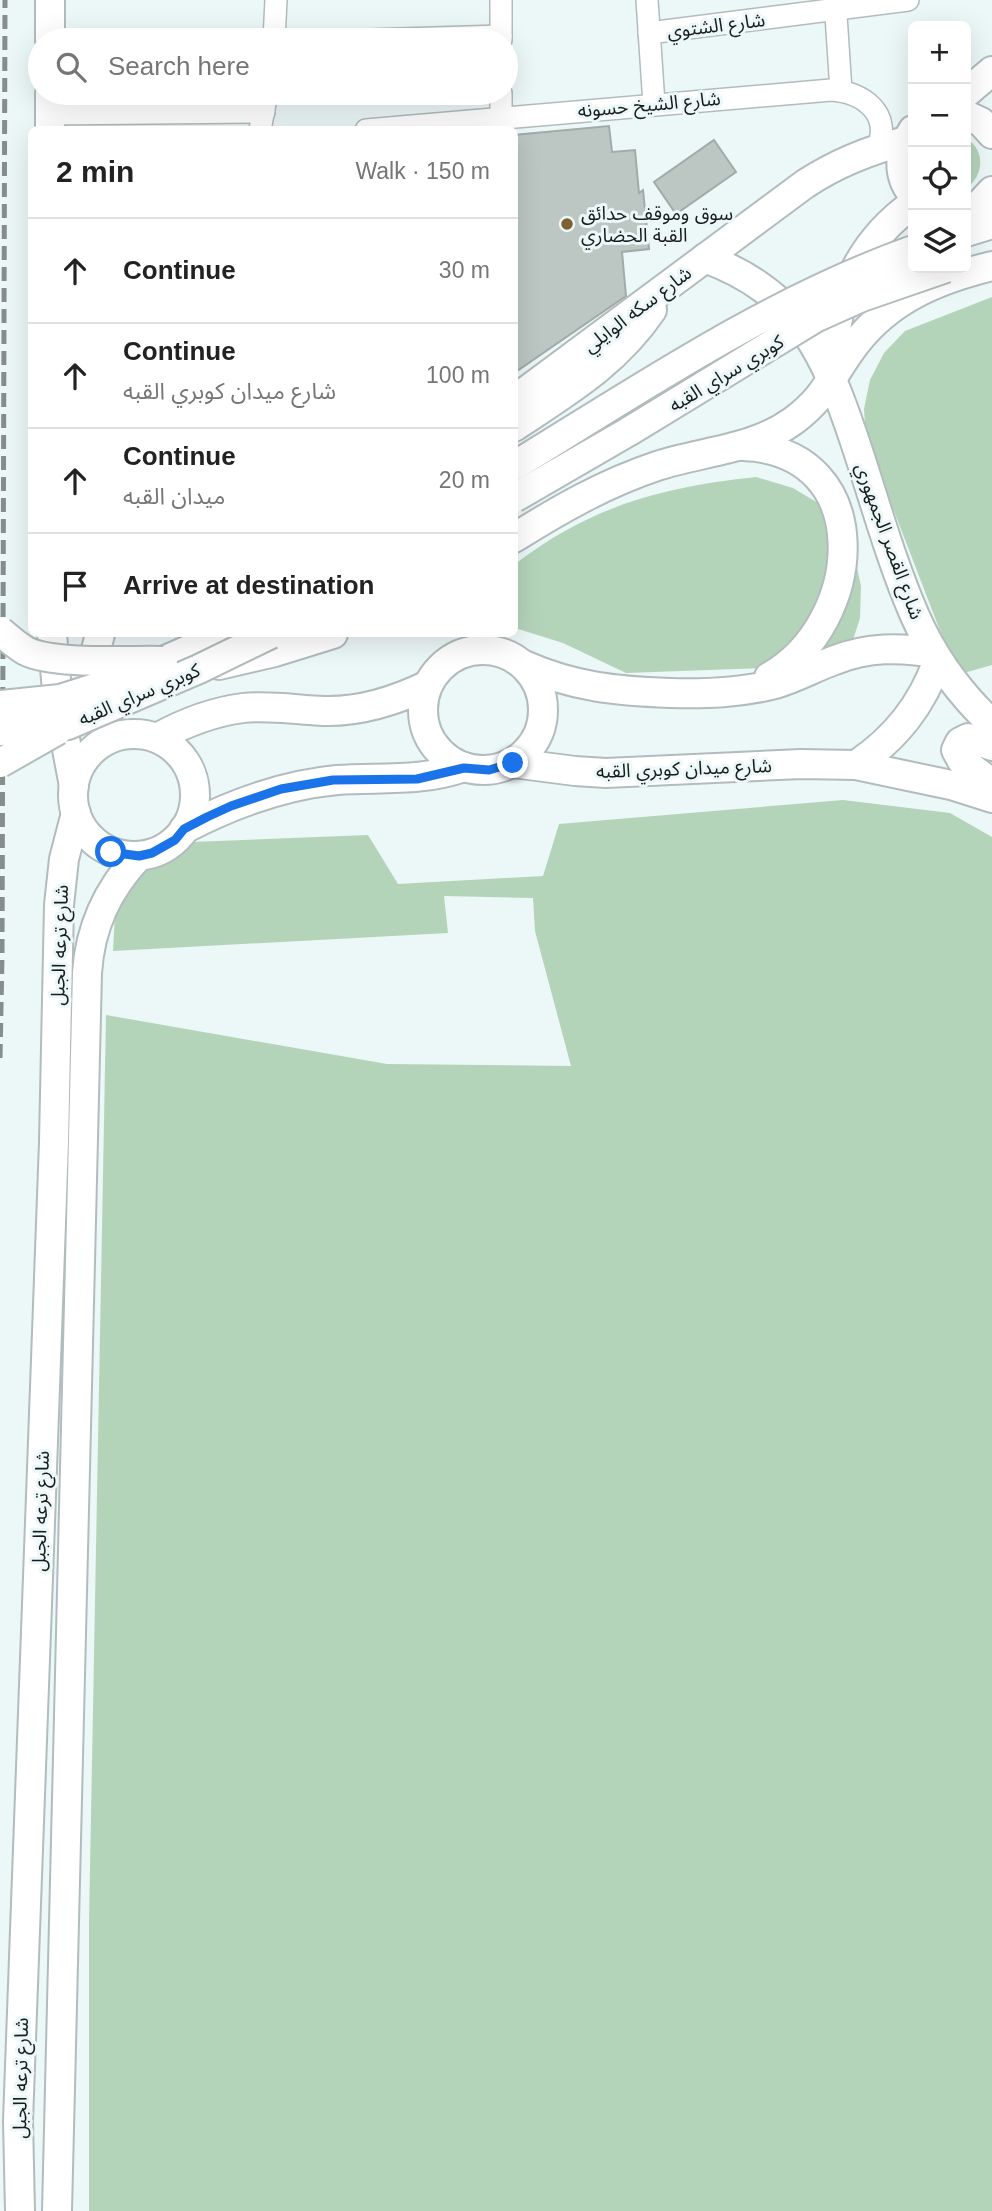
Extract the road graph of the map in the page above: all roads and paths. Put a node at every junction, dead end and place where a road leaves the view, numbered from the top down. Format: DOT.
graph roads {
  1 [pos="50,0"];
  2 [pos="276,0"];
  3 [pos="501,0"];
  4 [pos="647,0"];
  5 [pos="908,0"];
  6 [pos="835,5"];
  7 [pos="50,28"];
  8 [pos="275,28"];
  9 [pos="501,28"];
  10 [pos="649,33"];
  11 [pos="992,71"];
  12 [pos="971,89"];
  13 [pos="841,91"];
  14 [pos="654,104"];
  15 [pos="501,105"];
  16 [pos="50,112"];
  17 [pos="264,112"];
  18 [pos="501,116"];
  19 [pos="393,126"];
  20 [pos="908,136"];
  21 [pos="908,141"];
  22 [pos="877,149"];
  23 [pos="908,188"];
  24 [pos="992,191"];
  25 [pos="908,209"];
  26 [pos="968,210"];
  27 [pos="992,224"];
  28 [pos="971,230"];
  29 [pos="992,251"];
  30 [pos="908,252"];
  31 [pos="705,258"];
  32 [pos="971,259"];
  33 [pos="992,265"];
  34 [pos="932,273"];
  35 [pos="664,289"];
  36 [pos="833,380"];
  37 [pos="518,398"];
  38 [pos="518,424"];
  39 [pos="740,446"];
  40 [pos="518,464"];
  41 [pos="518,496"];
  42 [pos="518,536"];
  43 [pos="0,631"];
  44 [pos="99,637"];
  45 [pos="218,637"];
  46 [pos="265,637"];
  47 [pos="322,637"];
  48 [pos="53,639"];
  49 [pos="936,656"];
  50 [pos="163,660"];
  51 [pos="524,665"];
  52 [pos="199,669"];
  53 [pos="428,685"];
  54 [pos="744,691"];
  55 [pos="0,705"];
  56 [pos="992,724"];
  57 [pos="68,725"];
  58 [pos="0,731"];
  59 [pos="116,737"];
  60 [pos="157,738"];
  61 [pos="992,746"];
  62 [pos="0,763"];
  63 [pos="513,763"];
  64 [pos="856,765"];
  65 [pos="464,768"];
  66 [pos="992,783"];
  67 [pos="992,799"];
  68 [pos="75,800"];
  69 [pos="184,829"];
  70 [pos="139,856"];
  71 [pos="54,1142"];
  72 [pos="83,1142"];
  73 [pos="28,1821"];
  74 [pos="68,1824"];
  75 [pos="20,2211"];
  76 [pos="57,2211"];
  1 -- 7 [label="main road"];
  2 -- 8 [label="street"];
  3 -- 9 [label="street"];
  4 -- 10 [label="street"];
  5 -- 6 [label="street, شارع الشتوي"];
  6 -- 10 [label="street, شارع الشتوي"];
  6 -- 13 [label="street"];
  10 -- 14 [label="street"];
  11 -- 12 [label="main road"];
  13 -- 14 [label="street, شارع الشيخ حسونه"];
  13 -- 22 [label="street"];
  14 -- 18 [label="street, شارع الشيخ حسونه"];
  15 -- 18 [label="street"];
  16 -- 17 [label="street"];
  18 -- 19 [label="street, شارع الشيخ حسونه"];
  20 -- 22 [label="main road, شارع سكه الوايلي"];
  21 -- 23 [label="main road"];
  22 -- 31 [label="main road, شارع سكه الوايلي"];
  24 -- 26 [label="main road"];
  25 -- 36 [label="main road, شارع القصر الجمهوري"];
  27 -- 28 [label="main road"];
  29 -- 32 [label="main road"];
  30 -- 40 [label="main road, كوبري سراي القبه, bridge"];
  31 -- 35 [label="main road, شارع سكه الوايلي"];
  31 -- 36 [label="main road, شارع القصر الجمهوري"];
  33 -- 36 [label="main road"];
  34 -- 41 [label="main road, كوبري سراي القبه, bridge"];
  35 -- 37 [label="main road, شارع سكه الوايلي"];
  35 -- 38 [label="main road"];
  36 -- 39 [label="main road"];
  36 -- 49 [label="main road, شارع القصر الجمهوري"];
  39 -- 42 [label="main road"];
  39 -- 54 [label="main road"];
  43 -- 50 [label="main road, bridge"];
  44 -- 59 [label="main road"];
  45 -- 50 [label="main road, كوبري سراي القبه"];
  46 -- 52 [label="main road, كوبري سراي القبه, bridge"];
  47 -- 52 [label="main road, bridge"];
  48 -- 68 [label="main road"];
  49 -- 54 [label="main road"];
  49 -- 56 [label="main road, شارع القصر الجمهوري"];
  49 -- 64 [label="main road"];
  50 -- 55 [label="main road, كوبري سراي القبه, bridge"];
  51 -- 53 [label="main road"];
  51 -- 54 [label="main road"];
  51 -- 63 [label="main road"];
  52 -- 57 [label="main road, كوبري سراي القبه, bridge"];
  53 -- 60 [label="main road"];
  53 -- 65 [label="main road"];
  57 -- 58 [label="main road, كوبري سراي القبه, bridge"];
  57 -- 62 [label="main road, bridge"];
  59 -- 60 [label="main road"];
  59 -- 68 [label="main road"];
  60 -- 69 [label="main road"];
  61 -- 66 [label="main road"];
  63 -- 64 [label="main road, شارع ميدان كوبري القبه"];
  63 -- 65 [label="main road"];
  64 -- 67 [label="main road"];
  65 -- 69 [label="main road"];
  68 -- 70 [label="main road"];
  68 -- 71 [label="main road, شارع ترعه الجبل"];
  69 -- 70 [label="main road"];
  70 -- 72 [label="main road, شارع ترعه الجبل"];
  71 -- 72 [label="main road"];
  71 -- 73 [label="main road, شارع ترعه الجبل"];
  72 -- 74 [label="main road, شارع ترعه الجبل"];
  73 -- 74 [label="main road"];
  73 -- 75 [label="main road, شارع ترعه الجبل"];
  74 -- 76 [label="main road, شارع ترعه الجبل"];
}
